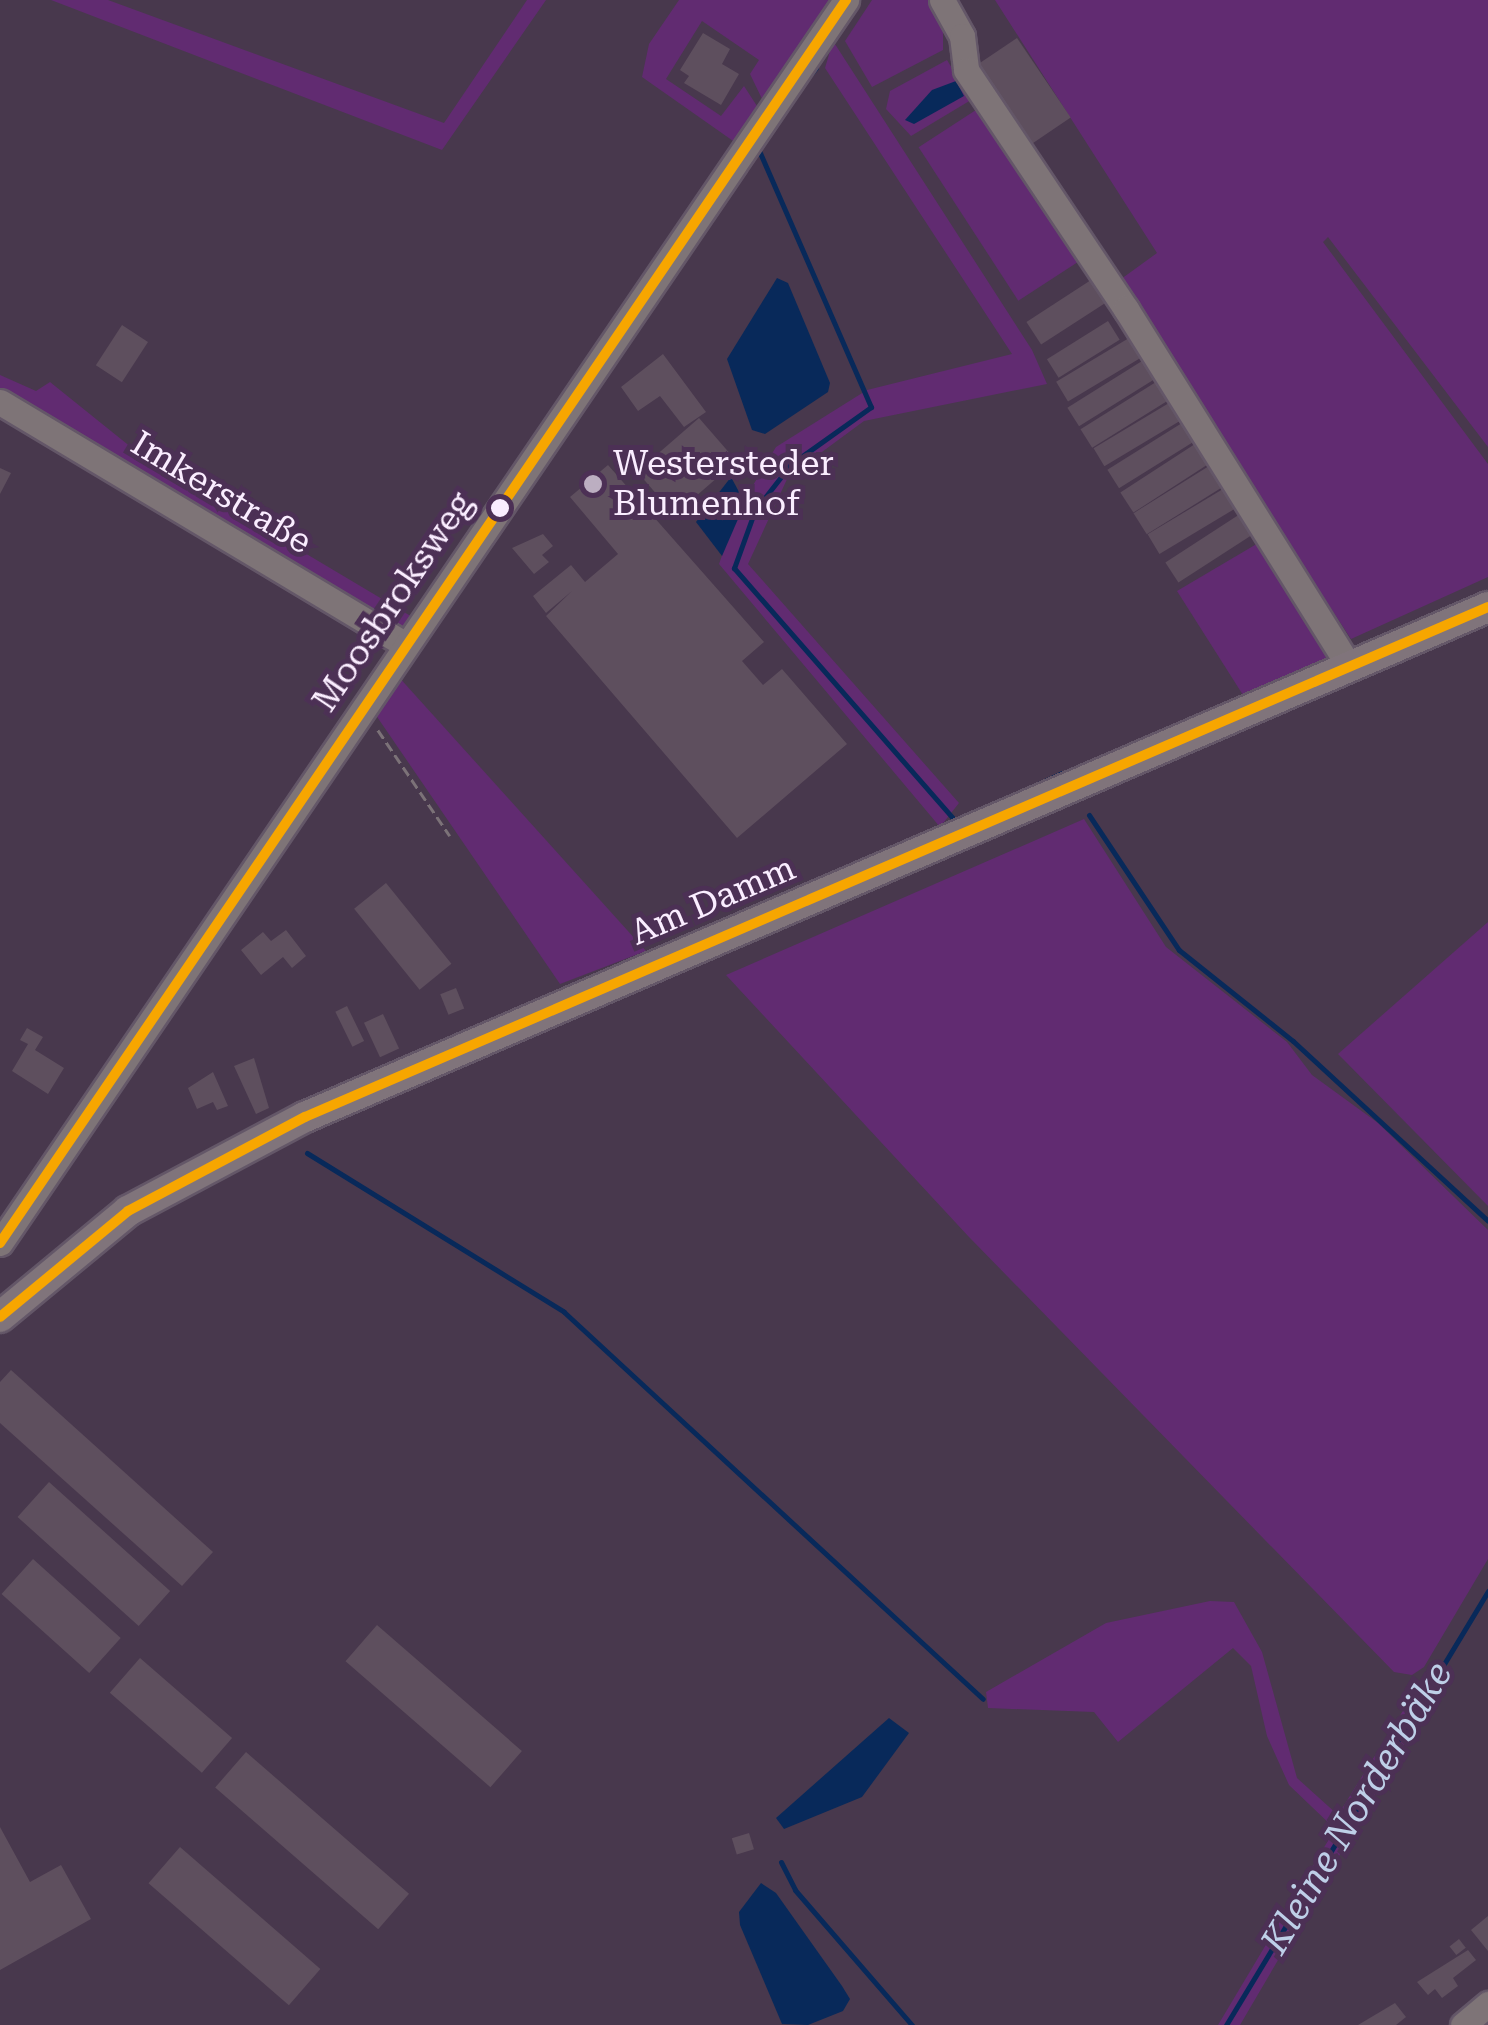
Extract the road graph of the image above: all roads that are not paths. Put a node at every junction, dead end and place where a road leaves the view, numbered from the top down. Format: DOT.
graph roads {
  1 [pos="846,0"];
  2 [pos="942,0"];
  3 [pos="0,402"];
  4 [pos="1488,607"];
  5 [pos="406,645"];
  6 [pos="1350,668"];
  7 [pos="0,1244"];
  8 [pos="3,1308"];
  9 [pos="1488,2004"];
  10 [pos="1463,2025"];
  1 -- 5 [label="street, Moosbroksweg"];
  2 -- 6 [label="street"];
  3 -- 5 [label="street, Imkerstraße"];
  4 -- 6 [label="main road, Am Damm"];
  5 -- 7 [label="street, Moosbroksweg"];
  6 -- 8 [label="main road, Am Damm"];
  9 -- 10 [label="street"];
}
